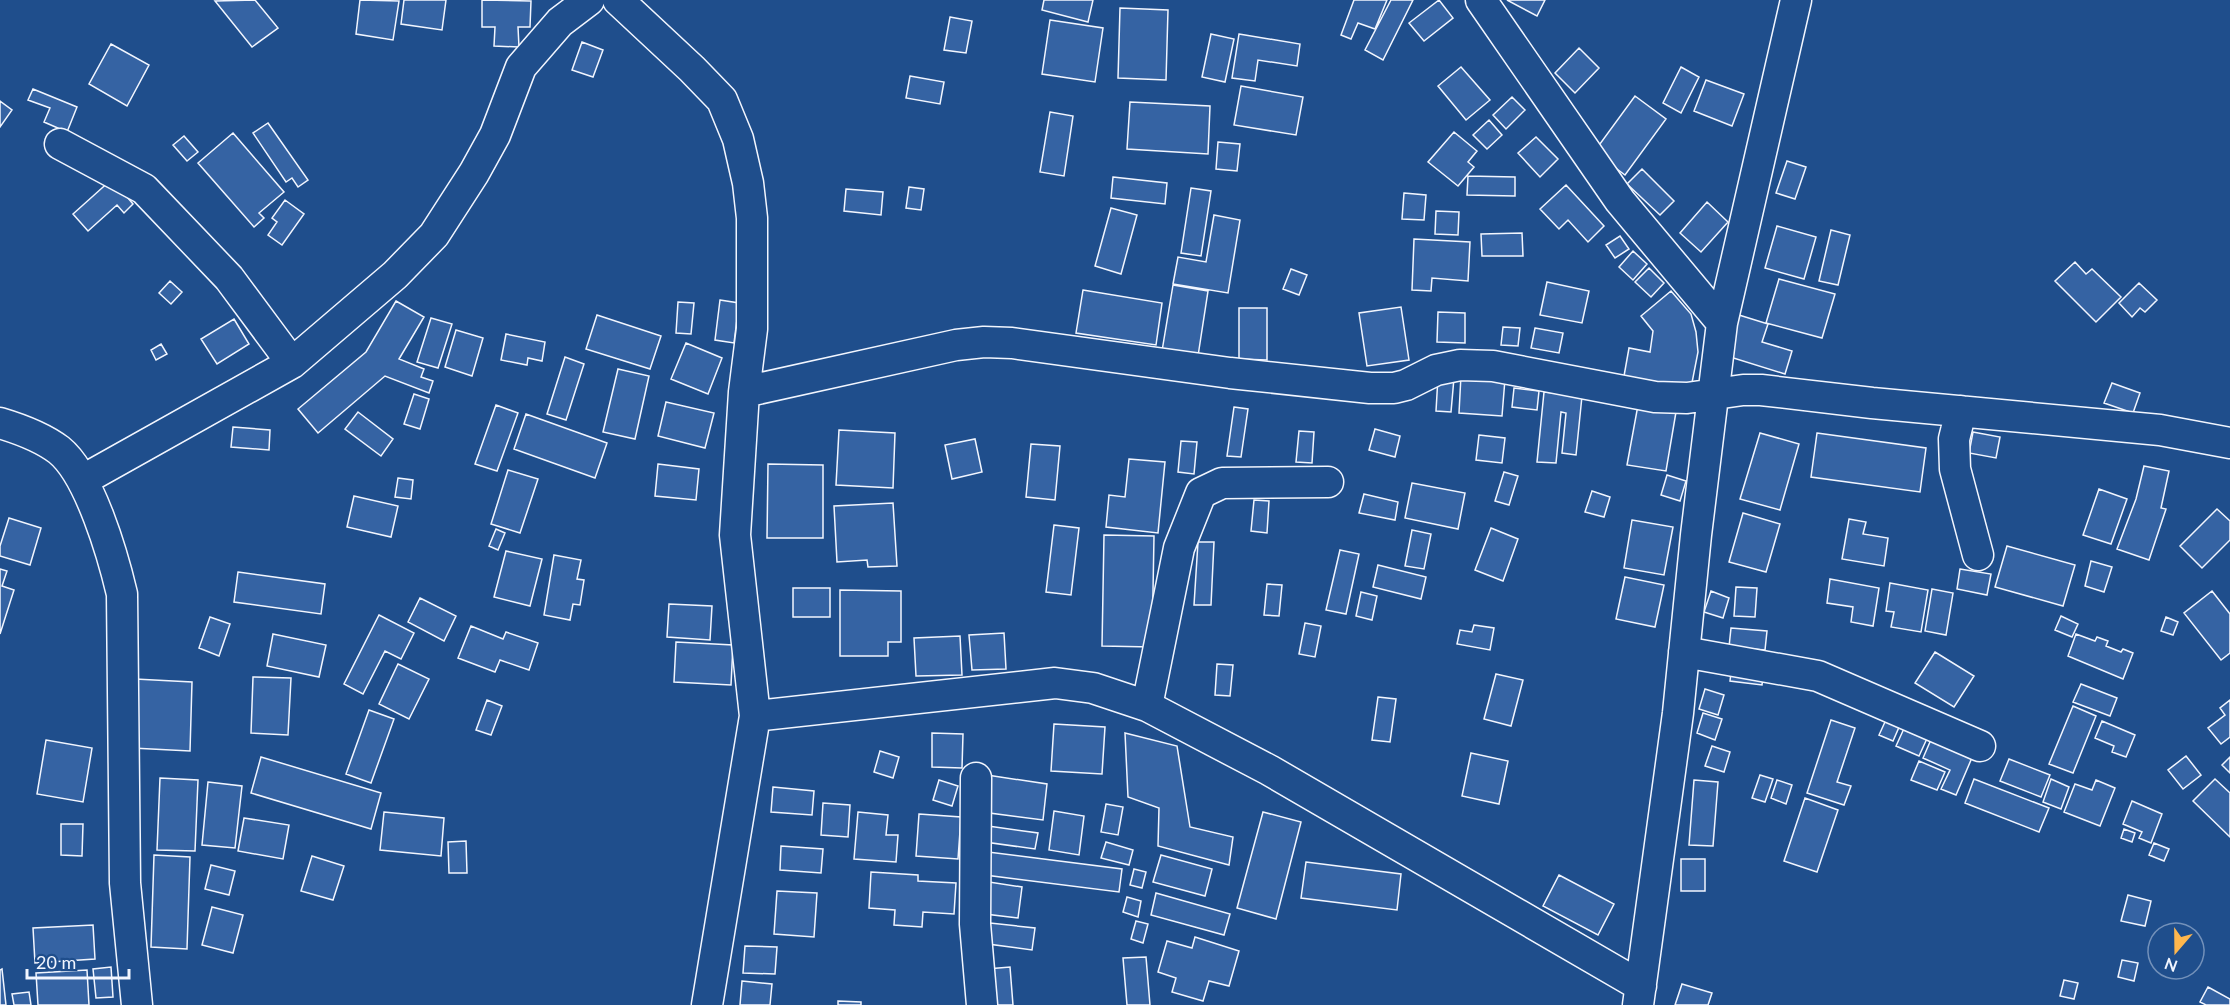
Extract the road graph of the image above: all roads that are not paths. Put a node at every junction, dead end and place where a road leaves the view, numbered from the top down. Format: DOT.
graph roads {
  1 [pos="589,0"];
  2 [pos="618,0"];
  3 [pos="1480,0"];
  4 [pos="1796,0"];
  5 [pos="60,144"];
  6 [pos="1722,323"];
  7 [pos="292,363"];
  8 [pos="744,392"];
  9 [pos="1714,395"];
  10 [pos="1961,411"];
  11 [pos="0,423"];
  12 [pos="2230,443"];
  13 [pos="83,480"];
  14 [pos="1328,482"];
  15 [pos="1978,555"];
  16 [pos="1684,652"];
  17 [pos="1147,706"];
  18 [pos="755,716"];
  19 [pos="1980,746"];
  20 [pos="976,778"];
  21 [pos="1639,995"];
  22 [pos="137,1005"];
  23 [pos="707,1005"];
  24 [pos="982,1005"];
  1 -- 7 [label="street"];
  2 -- 8 [label="street"];
  3 -- 6 [label="street"];
  4 -- 6 [label="street"];
  5 -- 7 [label="street"];
  6 -- 9 [label="street"];
  7 -- 13 [label="street"];
  8 -- 9 [label="street"];
  8 -- 18 [label="street"];
  9 -- 10 [label="street"];
  9 -- 16 [label="street"];
  10 -- 12 [label="street"];
  10 -- 15 [label="street"];
  11 -- 13 [label="street"];
  13 -- 22 [label="street"];
  14 -- 17 [label="street"];
  16 -- 19 [label="street"];
  16 -- 21 [label="street"];
  17 -- 18 [label="street"];
  17 -- 21 [label="street"];
  18 -- 23 [label="street"];
  20 -- 24 [label="street"];
}
